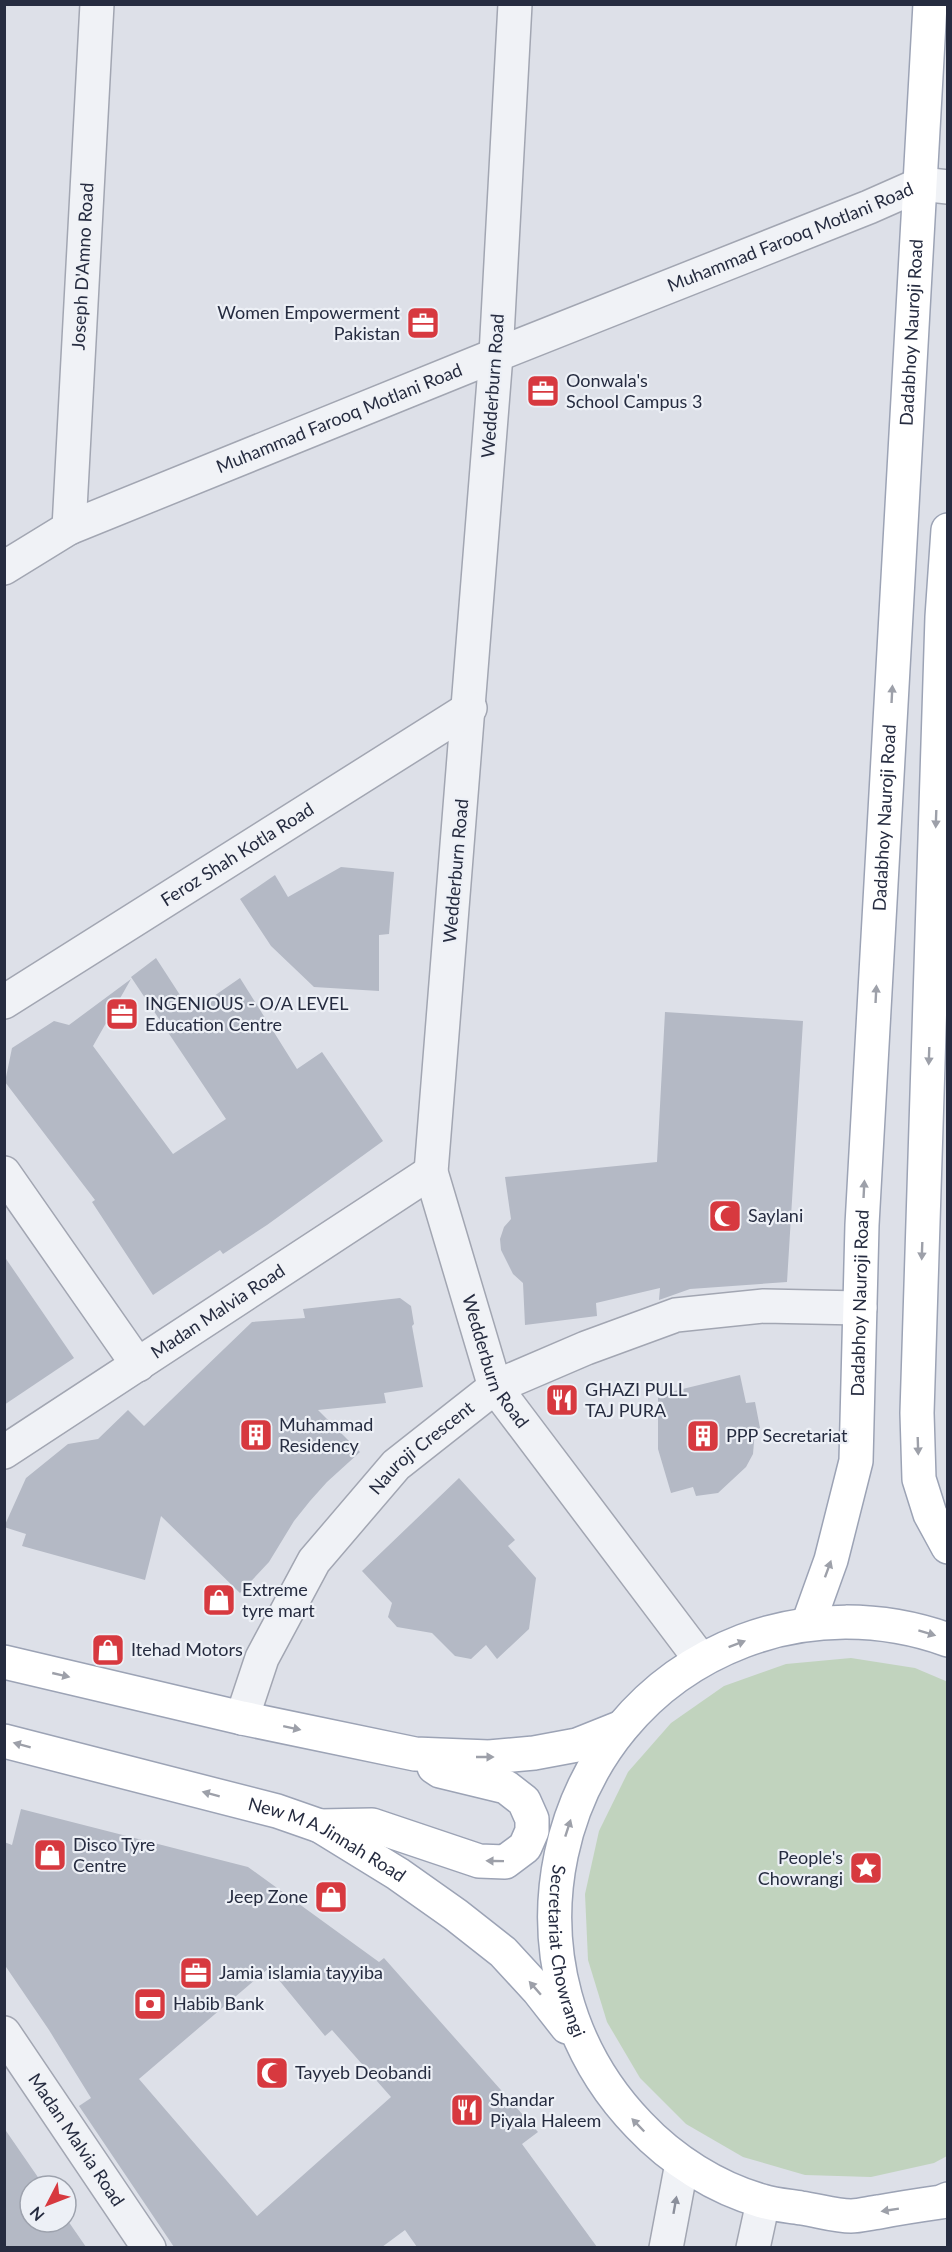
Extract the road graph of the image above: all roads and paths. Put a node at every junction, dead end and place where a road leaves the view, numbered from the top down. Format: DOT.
graph roads {
  1 [pos="97,4"];
  2 [pos="514,4"];
  3 [pos="930,4"];
  4 [pos="934,185"];
  5 [pos="496,355"];
  6 [pos="69,528"];
  7 [pos="948,530"];
  8 [pos="4,568"];
  9 [pos="945,617"];
  10 [pos="470,708"];
  11 [pos="4,1002"];
  12 [pos="431,1172"];
  13 [pos="4,1173"];
  14 [pos="860,1308"];
  15 [pos="138,1365"];
  16 [pos="495,1387"];
  17 [pos="4,1452"];
  18 [pos="939,1512"];
  19 [pos="948,1547"];
  20 [pos="808,1624"];
  21 [pos="948,1640"];
  22 [pos="701,1660"];
  23 [pos="4,1662"];
  24 [pos="242,1718"];
  25 [pos="622,1727"];
  26 [pos="4,1741"];
  27 [pos="415,1755"];
  28 [pos="321,1826"];
  29 [pos="4,2032"];
  30 [pos="585,2050"];
  31 [pos="682,2163"];
  32 [pos="763,2202"];
  33 [pos="945,2203"];
  34 [pos="148,2247"];
  35 [pos="666,2247"];
  36 [pos="753,2247"];
  1 -- 6 [label="street, Joseph D'Amno Road"];
  2 -- 5 [label="street, Wedderburn Road"];
  3 -- 4 [label="main road, Dadabhoy Nauroji Road"];
  4 -- 5 [label="street, Muhammad Farooq Motlani Road"];
  14 -- 4 [label="main road, Dadabhoy Nauroji Road, one-way"];
  5 -- 6 [label="street, Muhammad Farooq Motlani Road"];
  5 -- 10 [label="street, Wedderburn Road"];
  6 -- 8 [label="street, Muhammad Farooq Motlani Road"];
  7 -- 9 [label="main road"];
  9 -- 18 [label="main road, one-way"];
  10 -- 11 [label="street, Feroz Shah Kotla Road"];
  10 -- 12 [label="street, Wedderburn Road"];
  12 -- 15 [label="street, Madan Malvia Road"];
  12 -- 16 [label="street, Wedderburn Road"];
  13 -- 15 [label="street"];
  14 -- 16 [label="street, Nauroji Crescent"];
  20 -- 14 [label="main road, Dadabhoy Nauroji Road, one-way"];
  15 -- 17 [label="street, Madan Malvia Road"];
  16 -- 22 [label="street, Wedderburn Road"];
  16 -- 24 [label="street, Nauroji Crescent"];
  18 -- 19 [label="main road"];
  20 -- 21 [label="main road, Secretariat Chowrangi, one-way"];
  22 -- 20 [label="main road, Secretariat Chowrangi, one-way"];
  22 -- 25 [label="main road, Secretariat Chowrangi"];
  23 -- 24 [label="main road, one-way"];
  24 -- 27 [label="main road, one-way"];
  27 -- 25 [label="main road, one-way"];
  30 -- 25 [label="main road, Secretariat Chowrangi, one-way"];
  28 -- 26 [label="main road, New M A Jinnah Road, one-way"];
  27 -- 28 [label="main road, one-way"];
  30 -- 28 [label="main road, New M A Jinnah Road, one-way"];
  29 -- 34 [label="street, Madan Malvia Road"];
  31 -- 30 [label="main road, Secretariat Chowrangi, one-way"];
  31 -- 32 [label="main road, Secretariat Chowrangi"];
  35 -- 31 [label="street, one-way"];
  33 -- 32 [label="main road, Secretariat Chowrangi, one-way"];
  32 -- 36 [label="street"];
}
